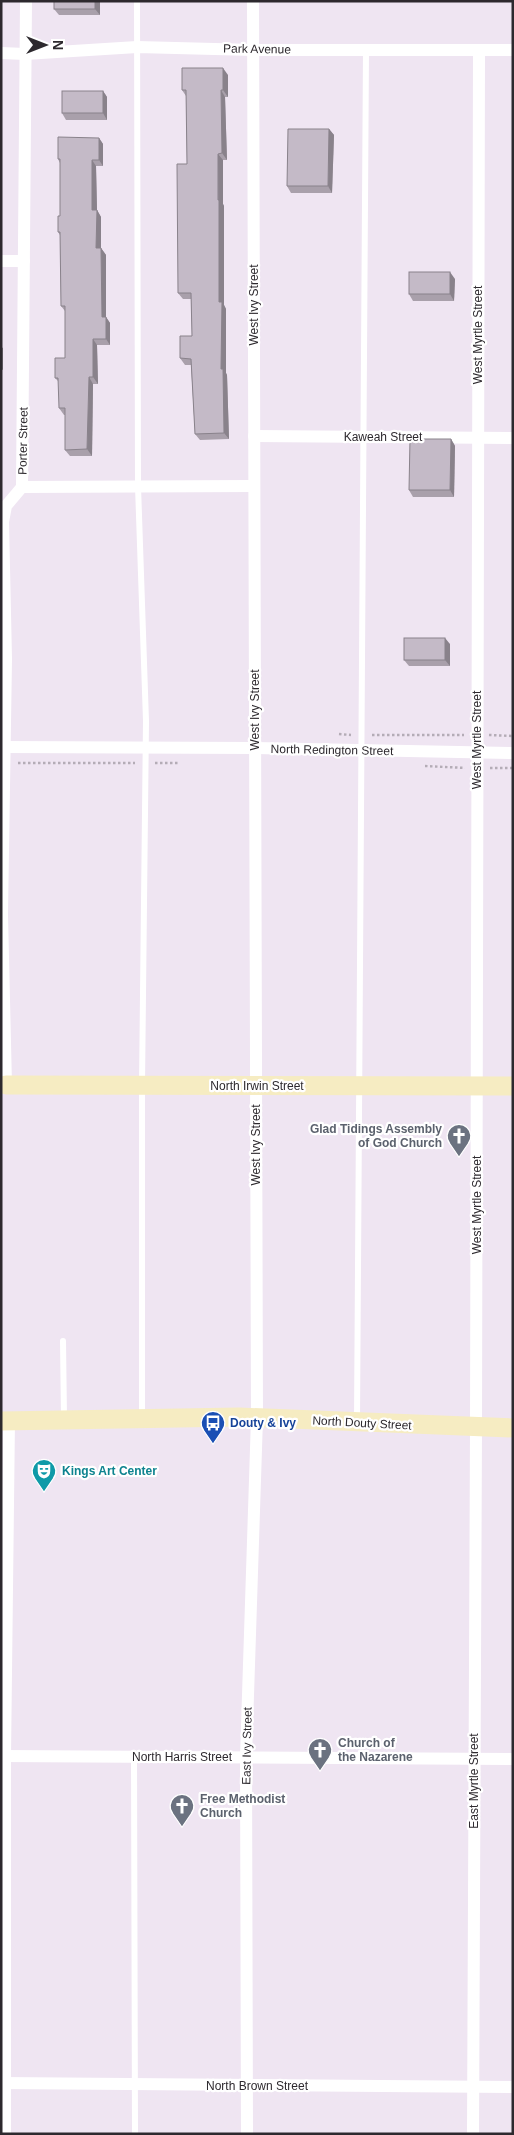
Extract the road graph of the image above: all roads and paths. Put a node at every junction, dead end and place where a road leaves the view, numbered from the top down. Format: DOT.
graph roads {
  1 [pos="26,1"];
  2 [pos="137,1"];
  3 [pos="253,1"];
  4 [pos="137,47"];
  5 [pos="253,50"];
  6 [pos="366,50"];
  7 [pos="513,50"];
  8 [pos="479,52"];
  9 [pos="1,53"];
  10 [pos="25,54"];
  11 [pos="1,260"];
  12 [pos="24,261"];
  13 [pos="254,436"];
  14 [pos="363,437"];
  15 [pos="478,438"];
  16 [pos="513,438"];
  17 [pos="22,486"];
  18 [pos="138,486"];
  19 [pos="254,486"];
  20 [pos="4,506"];
  21 [pos="4,658"];
  22 [pos="3,746"];
  23 [pos="145,747"];
  24 [pos="255,748"];
  25 [pos="361,750"];
  26 [pos="477,752"];
  27 [pos="513,753"];
  28 [pos="2,915"];
  29 [pos="4,1085"];
  30 [pos="142,1085"];
  31 [pos="256,1086"];
  32 [pos="359,1086"];
  33 [pos="477,1086"];
  34 [pos="513,1086"];
  35 [pos="63,1341"];
  36 [pos="142,1417"];
  37 [pos="257,1418"];
  38 [pos="64,1419"];
  39 [pos="5,1421"];
  40 [pos="357,1422"];
  41 [pos="476,1428"];
  42 [pos="513,1428"];
  43 [pos="3,1756"];
  44 [pos="134,1757"];
  45 [pos="246,1757"];
  46 [pos="474,1759"];
  47 [pos="513,1759"];
  48 [pos="3,2083"];
  49 [pos="135,2085"];
  50 [pos="247,2086"];
  51 [pos="472,2087"];
  52 [pos="513,2087"];
  53 [pos="5,2134"];
  54 [pos="135,2134"];
  55 [pos="247,2134"];
  56 [pos="472,2134"];
  1 -- 10 [label="street, Porter Street"];
  2 -- 4 [label="lane"];
  3 -- 5 [label="street, West Ivy Street"];
  4 -- 5 [label="street, Park Avenue"];
  4 -- 10 [label="street, Park Avenue"];
  4 -- 18 [label="lane"];
  5 -- 6 [label="street, Park Avenue"];
  5 -- 13 [label="street, West Ivy Street"];
  6 -- 8 [label="street, Park Avenue"];
  6 -- 14 [label="lane"];
  7 -- 8 [label="street, Park Avenue"];
  8 -- 15 [label="street, West Myrtle Street"];
  9 -- 10 [label="street, Park Avenue"];
  10 -- 12 [label="street, Porter Street"];
  11 -- 12 [label="street"];
  12 -- 17 [label="street, Porter Street"];
  13 -- 14 [label="street, Kaweah Street"];
  13 -- 19 [label="street, West Ivy Street"];
  14 -- 15 [label="street, Kaweah Street"];
  14 -- 25 [label="lane"];
  15 -- 16 [label="street, Kaweah Street"];
  15 -- 26 [label="street, West Myrtle Street"];
  17 -- 18 [label="street"];
  17 -- 20 [label="street, Porter Street"];
  18 -- 19 [label="street"];
  18 -- 23 [label="lane"];
  19 -- 24 [label="street, West Ivy Street"];
  20 -- 21 [label="street, Porter Street"];
  21 -- 22 [label="street, Porter Street"];
  22 -- 23 [label="street, North Redington Street"];
  22 -- 28 [label="street, Porter Street"];
  23 -- 24 [label="street, North Redington Street"];
  23 -- 30 [label="lane"];
  24 -- 25 [label="street, North Redington Street"];
  24 -- 31 [label="street, West Ivy Street"];
  25 -- 26 [label="street, North Redington Street"];
  25 -- 32 [label="lane"];
  26 -- 27 [label="street, North Redington Street"];
  26 -- 33 [label="street, West Myrtle Street"];
  28 -- 29 [label="street, Porter Street"];
  29 -- 30 [label="street, North Irwin Street"];
  30 -- 31 [label="street, North Irwin Street"];
  30 -- 36 [label="lane"];
  31 -- 32 [label="street, North Irwin Street"];
  31 -- 37 [label="street, West Ivy Street"];
  32 -- 33 [label="street, North Irwin Street"];
  32 -- 40 [label="lane"];
  33 -- 34 [label="street, North Irwin Street"];
  33 -- 41 [label="street, West Myrtle Street"];
  35 -- 38 [label="lane"];
  36 -- 37 [label="street, North Douty Street"];
  36 -- 38 [label="street, North Douty Street"];
  37 -- 40 [label="street, North Douty Street"];
  37 -- 45 [label="street, East Ivy Street"];
  38 -- 39 [label="street, North Douty Street"];
  39 -- 43 [label="street"];
  40 -- 41 [label="street, North Douty Street"];
  41 -- 42 [label="street, North Douty Street"];
  41 -- 46 [label="street, East Myrtle Street"];
  43 -- 44 [label="street, North Harris Street"];
  43 -- 48 [label="street"];
  44 -- 45 [label="street, North Harris Street"];
  44 -- 49 [label="lane"];
  45 -- 46 [label="street, North Harris Street"];
  45 -- 50 [label="street, East Ivy Street"];
  46 -- 47 [label="street, North Harris Street"];
  46 -- 51 [label="street, East Myrtle Street"];
  48 -- 49 [label="street, North Brown Street"];
  48 -- 53 [label="street"];
  49 -- 50 [label="street, North Brown Street"];
  49 -- 54 [label="lane"];
  50 -- 51 [label="street, North Brown Street"];
  50 -- 55 [label="street, East Ivy Street"];
  51 -- 52 [label="street, North Brown Street"];
  51 -- 56 [label="street, East Myrtle Street"];
}
